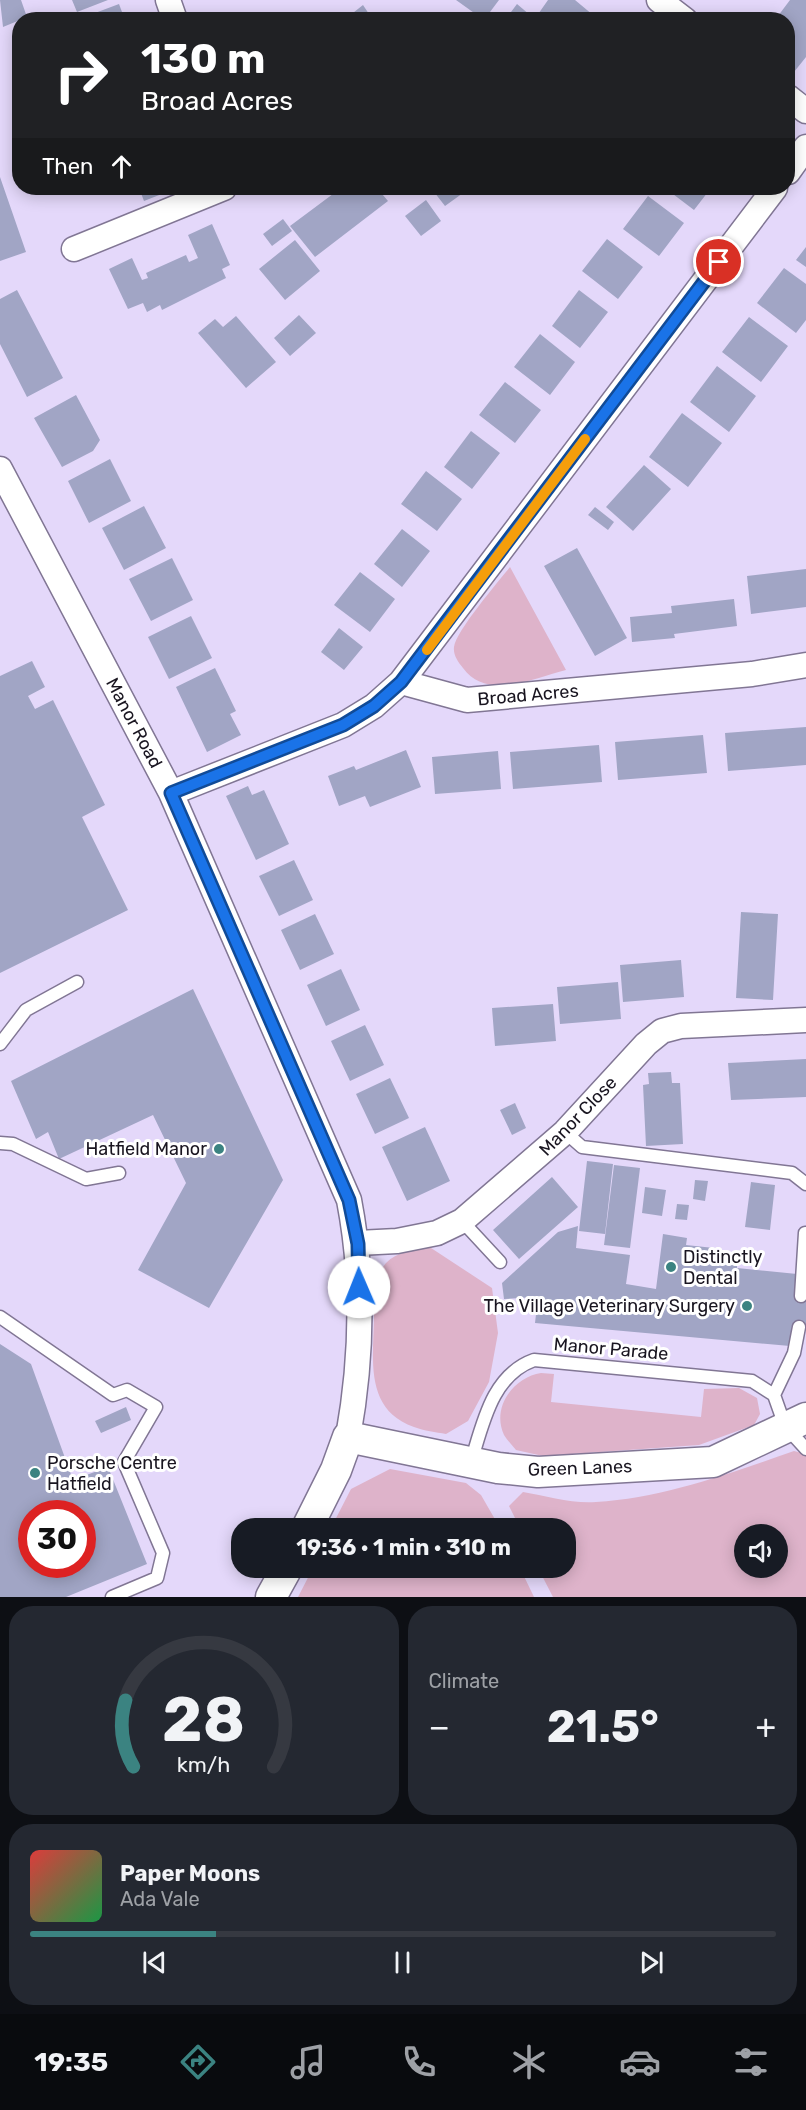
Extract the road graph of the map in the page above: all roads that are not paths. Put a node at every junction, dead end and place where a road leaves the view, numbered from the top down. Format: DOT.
graph roads {
  1 [pos="659,0"];
  2 [pos="675,12"];
  3 [pos="806,147"];
  4 [pos="795,162"];
  5 [pos="207,195"];
  6 [pos="770,195"];
  7 [pos="74,249"];
  8 [pos="0,469"];
  9 [pos="806,665"];
  10 [pos="401,682"];
  11 [pos="171,793"];
  12 [pos="77,982"];
  13 [pos="806,1020"];
  14 [pos="0,1044"];
  15 [pos="565,1132"];
  16 [pos="0,1143"];
  17 [pos="119,1173"];
  18 [pos="806,1184"];
  19 [pos="462,1221"];
  20 [pos="805,1233"];
  21 [pos="358,1244"];
  22 [pos="500,1262"];
  23 [pos="801,1296"];
  24 [pos="0,1317"];
  25 [pos="799,1327"];
  26 [pos="774,1395"];
  27 [pos="796,1422"];
  28 [pos="348,1437"];
  29 [pos="806,1449"];
  30 [pos="471,1463"];
  31 [pos="312,1518"];
  32 [pos="281,1578"];
  33 [pos="112,1597"];
  34 [pos="271,1597"];
  1 -- 2 [label="street"];
  3 -- 4 [label="street"];
  5 -- 7 [label="street"];
  6 -- 10 [label="street"];
  8 -- 11 [label="street, Manor Road"];
  9 -- 10 [label="street, Broad Acres"];
  10 -- 11 [label="street"];
  11 -- 21 [label="street, Manor Road"];
  12 -- 14 [label="lane"];
  13 -- 15 [label="street, Manor Close"];
  15 -- 18 [label="lane"];
  15 -- 19 [label="street, Manor Close"];
  16 -- 17 [label="lane"];
  19 -- 21 [label="street, Manor Close"];
  19 -- 22 [label="lane"];
  20 -- 23 [label="lane"];
  21 -- 28 [label="street, Manor Road"];
  24 -- 33 [label="lane"];
  25 -- 26 [label="lane"];
  26 -- 27 [label="lane"];
  26 -- 30 [label="lane, Manor Parade"];
  27 -- 29 [label="lane"];
  27 -- 30 [label="street, Green Lanes"];
  28 -- 30 [label="street, Green Lanes"];
  28 -- 31 [label="street, Manor Road"];
  32 -- 34 [label="street"];
}
